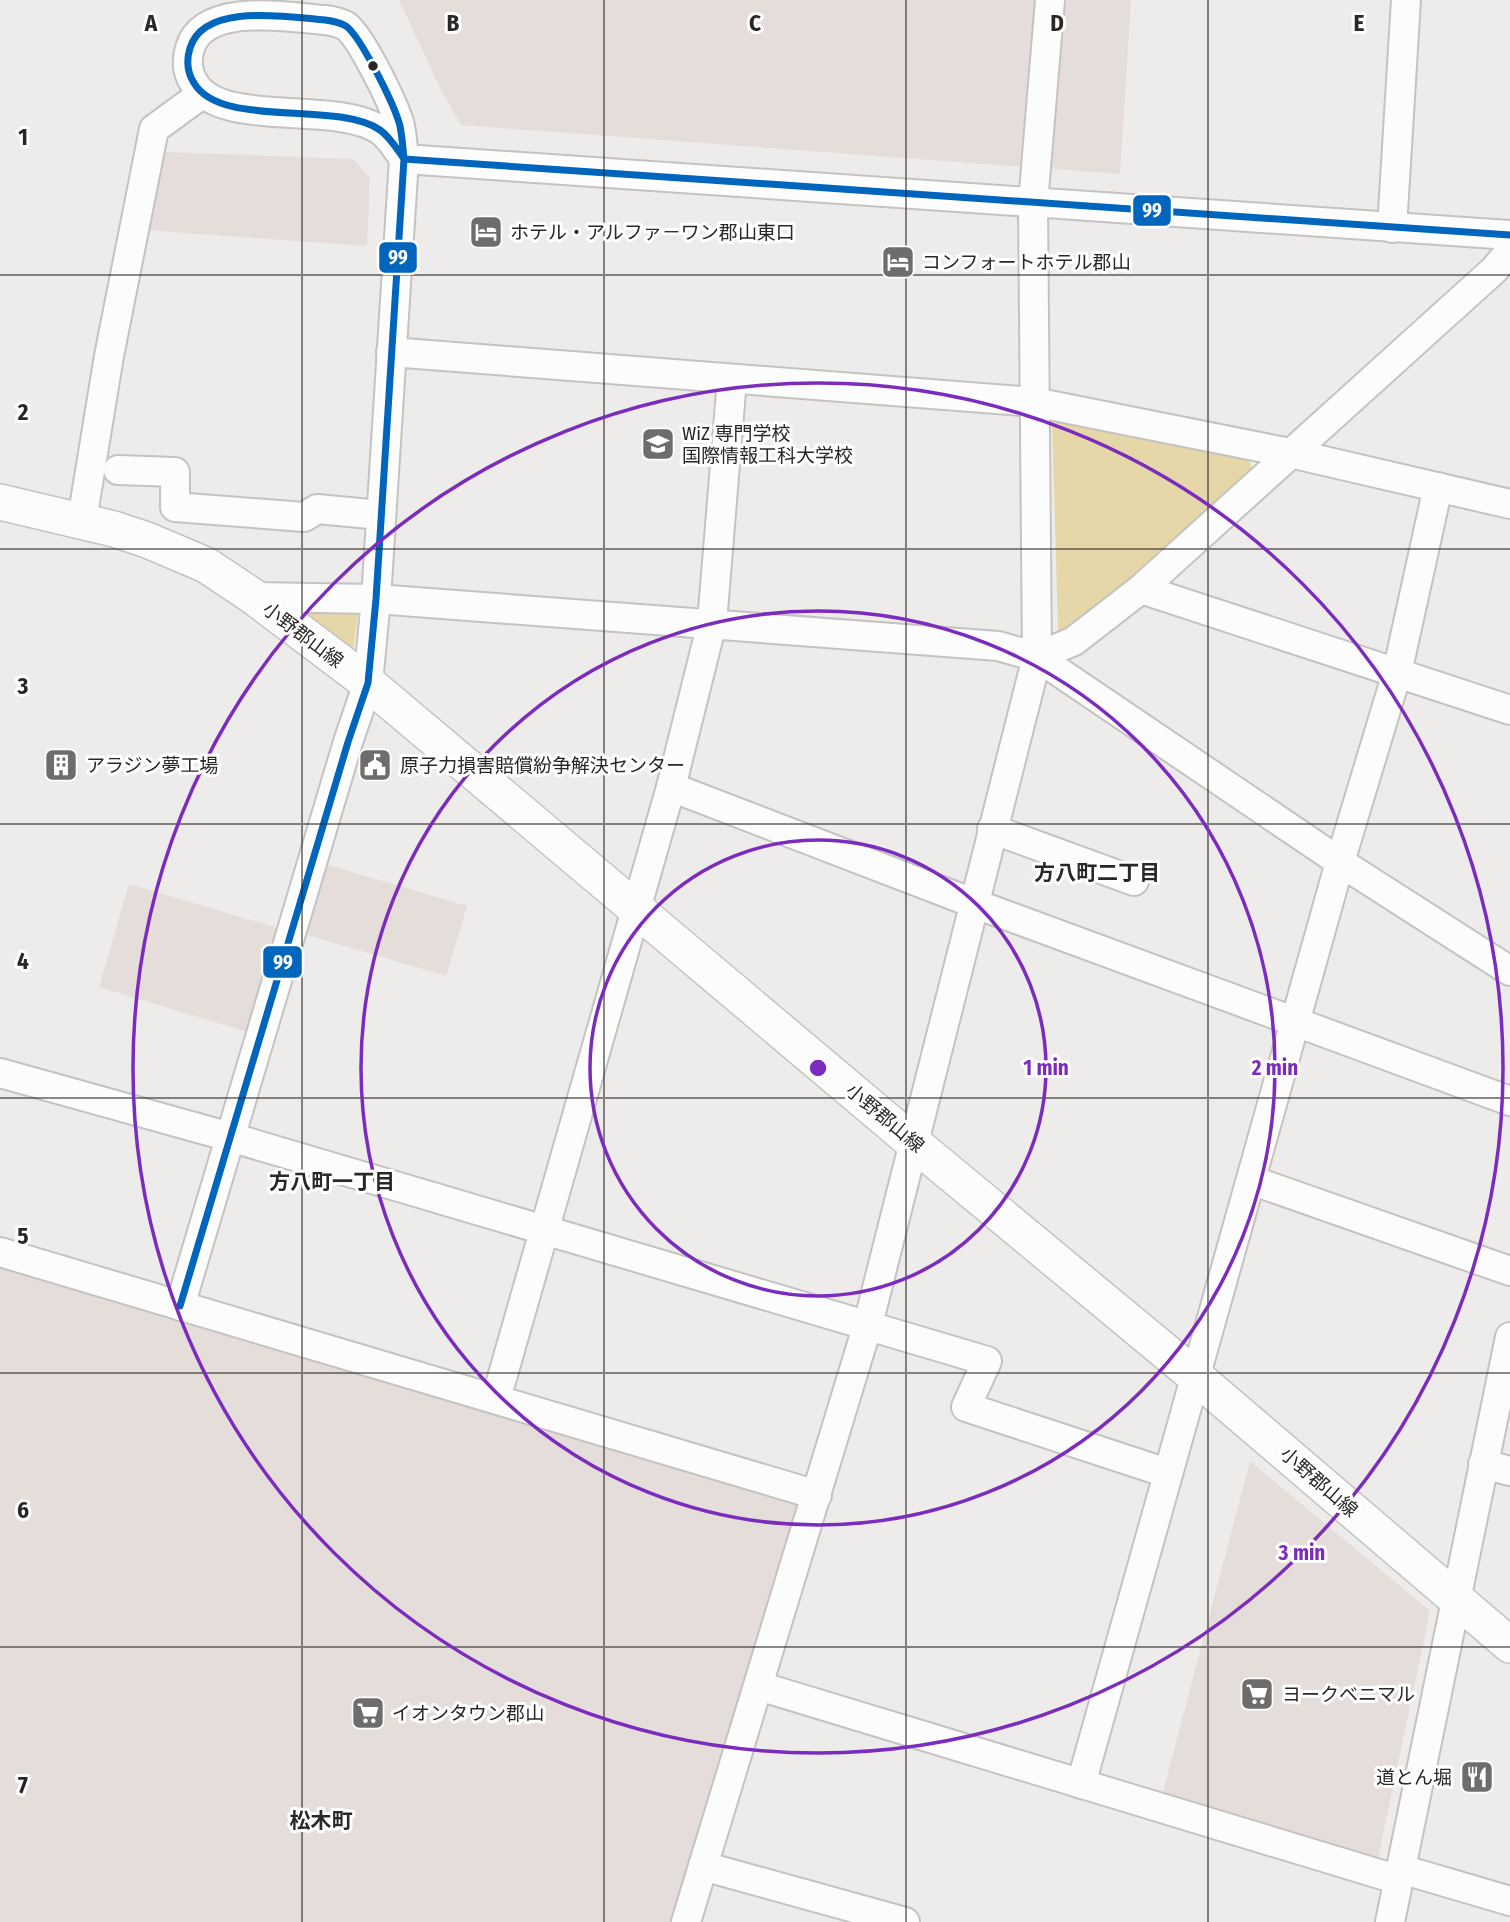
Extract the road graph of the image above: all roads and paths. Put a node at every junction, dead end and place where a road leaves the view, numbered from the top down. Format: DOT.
graph roads {
  1 [pos="1050,0"];
  2 [pos="1406,0"];
  3 [pos="202,94"];
  4 [pos="404,159"];
  5 [pos="1033,203"];
  6 [pos="1392,228"];
  7 [pos="1510,235"];
  8 [pos="1510,251"];
  9 [pos="391,352"];
  10 [pos="732,379"];
  11 [pos="1034,402"];
  12 [pos="1290,453"];
  13 [pos="118,470"];
  14 [pos="1438,487"];
  15 [pos="0,502"];
  16 [pos="1510,504"];
  17 [pos="381,515"];
  18 [pos="82,520"];
  19 [pos="0,522"];
  20 [pos="1141,589"];
  21 [pos="254,597"];
  22 [pos="376,599"];
  23 [pos="712,623"];
  24 [pos="1037,657"];
  25 [pos="1397,673"];
  26 [pos="368,683"];
  27 [pos="1510,710"];
  28 [pos="671,788"];
  29 [pos="992,829"];
  30 [pos="1340,862"];
  31 [pos="1134,881"];
  32 [pos="974,903"];
  33 [pos="635,908"];
  34 [pos="1510,971"];
  35 [pos="1295,1023"];
  36 [pos="0,1073"];
  37 [pos="1510,1101"];
  38 [pos="230,1137"];
  39 [pos="915,1144"];
  40 [pos="1251,1180"];
  41 [pos="543,1229"];
  42 [pos="0,1252"];
  43 [pos="1510,1271"];
  44 [pos="180,1306"];
  45 [pos="868,1324"];
  46 [pos="1510,1337"];
  47 [pos="1195,1376"];
  48 [pos="496,1399"];
  49 [pos="1497,1468"];
  50 [pos="1167,1473"];
  51 [pos="817,1495"];
  52 [pos="1457,1601"];
  53 [pos="1510,1645"];
  54 [pos="759,1686"];
  55 [pos="1081,1784"];
  56 [pos="703,1866"];
  57 [pos="1400,1875"];
  58 [pos="1510,1901"];
  59 [pos="686,1922"];
  60 [pos="905,1922"];
  61 [pos="1390,1922"];
  1 -- 5 [label="street"];
  2 -- 6 [label="street"];
  3 -- 4 [label="street"];
  3 -- 4 [label="street"];
  3 -- 18 [label="street"];
  4 -- 5 [label="street"];
  4 -- 9 [label="street"];
  5 -- 6 [label="street"];
  5 -- 11 [label="street"];
  6 -- 7 [label="street"];
  8 -- 12 [label="street"];
  9 -- 10 [label="street"];
  9 -- 17 [label="street"];
  10 -- 11 [label="street"];
  10 -- 23 [label="street"];
  11 -- 12 [label="street"];
  11 -- 24 [label="street"];
  12 -- 14 [label="street"];
  12 -- 20 [label="street"];
  13 -- 17 [label="street"];
  14 -- 16 [label="street"];
  14 -- 25 [label="street"];
  15 -- 18 [label="main road, 小野郡山線"];
  17 -- 22 [label="street"];
  18 -- 21 [label="main road, 小野郡山線"];
  19 -- 21 [label="main road, 小野郡山線"];
  20 -- 24 [label="street"];
  20 -- 25 [label="street"];
  21 -- 22 [label="street"];
  21 -- 26 [label="main road, 小野郡山線"];
  22 -- 23 [label="street"];
  22 -- 26 [label="street"];
  23 -- 24 [label="street"];
  23 -- 28 [label="street"];
  24 -- 29 [label="street"];
  24 -- 30 [label="street"];
  25 -- 27 [label="street"];
  25 -- 30 [label="street"];
  26 -- 33 [label="main road, 小野郡山線"];
  26 -- 38 [label="street"];
  28 -- 32 [label="street"];
  28 -- 33 [label="street"];
  29 -- 31 [label="street"];
  29 -- 32 [label="street"];
  30 -- 34 [label="street"];
  30 -- 35 [label="street"];
  32 -- 35 [label="street"];
  32 -- 39 [label="street"];
  33 -- 39 [label="main road, 小野郡山線"];
  33 -- 41 [label="street"];
  35 -- 37 [label="street"];
  35 -- 40 [label="street"];
  36 -- 38 [label="street"];
  38 -- 41 [label="street"];
  38 -- 44 [label="street"];
  39 -- 45 [label="street"];
  39 -- 47 [label="main road, 小野郡山線"];
  40 -- 43 [label="street"];
  40 -- 47 [label="street"];
  41 -- 45 [label="street"];
  41 -- 48 [label="street"];
  42 -- 44 [label="street"];
  44 -- 48 [label="street"];
  45 -- 50 [label="street"];
  45 -- 51 [label="street"];
  46 -- 49 [label="street"];
  47 -- 50 [label="street"];
  47 -- 52 [label="main road, 小野郡山線"];
  48 -- 51 [label="street"];
  49 -- 52 [label="street"];
  50 -- 55 [label="street"];
  51 -- 54 [label="street"];
  52 -- 53 [label="main road, 小野郡山線"];
  52 -- 57 [label="street"];
  54 -- 55 [label="street"];
  54 -- 56 [label="street"];
  55 -- 57 [label="street"];
  56 -- 59 [label="street"];
  56 -- 60 [label="street"];
  57 -- 58 [label="street"];
  57 -- 61 [label="street"];
}
